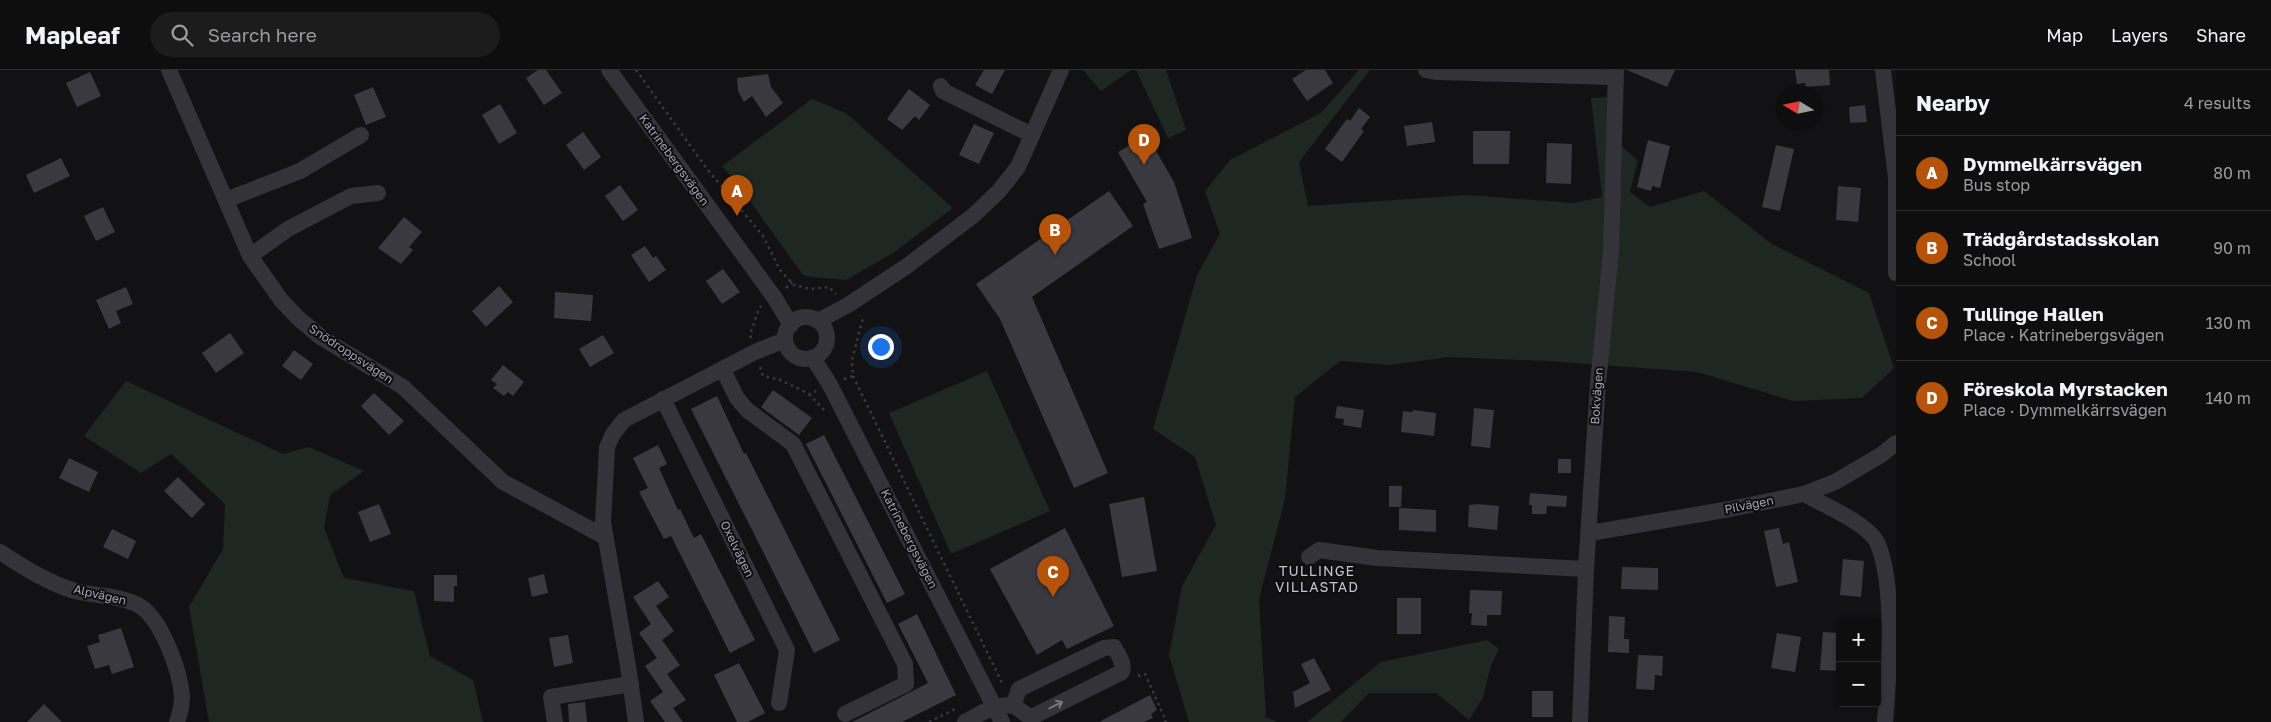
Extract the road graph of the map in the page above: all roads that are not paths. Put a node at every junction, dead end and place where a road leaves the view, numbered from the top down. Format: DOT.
graph roads {
  1 [pos="169,70"];
  2 [pos="609,70"];
  3 [pos="1061,70"];
  4 [pos="1426,70"];
  5 [pos="1883,70"];
  6 [pos="1616,73"];
  7 [pos="941,86"];
  8 [pos="361,135"];
  9 [pos="1032,135"];
  10 [pos="1896,178"];
  11 [pos="378,193"];
  12 [pos="226,200"];
  13 [pos="250,256"];
  14 [pos="1896,273"];
  15 [pos="818,321"];
  16 [pos="788,332"];
  17 [pos="813,358"];
  18 [pos="724,370"];
  19 [pos="663,400"];
  20 [pos="1896,443"];
  21 [pos="1804,494"];
  22 [pos="604,530"];
  23 [pos="1590,533"];
  24 [pos="0,552"];
  25 [pos="1309,557"];
  26 [pos="1586,569"];
  27 [pos="631,684"];
  28 [pos="779,703"];
  29 [pos="1013,706"];
  30 [pos="994,707"];
  31 [pos="845,714"];
  32 [pos="960,716"];
  33 [pos="177,722"];
  34 [pos="555,722"];
  35 [pos="636,722"];
  36 [pos="1002,722"];
  37 [pos="1580,722"];
  38 [pos="1885,722"];
  1 -- 12 [label="street, Snödroppsvägen"];
  2 -- 16 [label="street, Katrinebergsvägen"];
  3 -- 9 [label="street"];
  4 -- 6 [label="street"];
  5 -- 10 [label="street"];
  6 -- 23 [label="street, Bokvägen"];
  7 -- 9 [label="street"];
  8 -- 12 [label="street"];
  9 -- 15 [label="street"];
  10 -- 14 [label="street"];
  11 -- 13 [label="street"];
  12 -- 13 [label="street, Snödroppsvägen"];
  13 -- 22 [label="street, Snödroppsvägen"];
  15 -- 16 [label="street"];
  15 -- 17 [label="street"];
  16 -- 17 [label="street"];
  16 -- 18 [label="street"];
  17 -- 30 [label="street, Katrinebergsvägen"];
  18 -- 19 [label="street"];
  18 -- 31 [label="street"];
  19 -- 22 [label="street"];
  19 -- 28 [label="street, Oxelvägen"];
  20 -- 21 [label="street, Pilvägen"];
  21 -- 23 [label="street, Pilvägen"];
  21 -- 38 [label="street"];
  22 -- 27 [label="street"];
  23 -- 26 [label="street, Bokvägen"];
  24 -- 33 [label="street, Alpvägen"];
  25 -- 26 [label="street"];
  26 -- 37 [label="street, Bokvägen"];
  27 -- 34 [label="street"];
  27 -- 35 [label="street"];
  29 -- 29 [label="street, one-way"];
  29 -- 30 [label="street"];
  30 -- 32 [label="street"];
  30 -- 36 [label="street, Katrinebergsvägen"];
}
